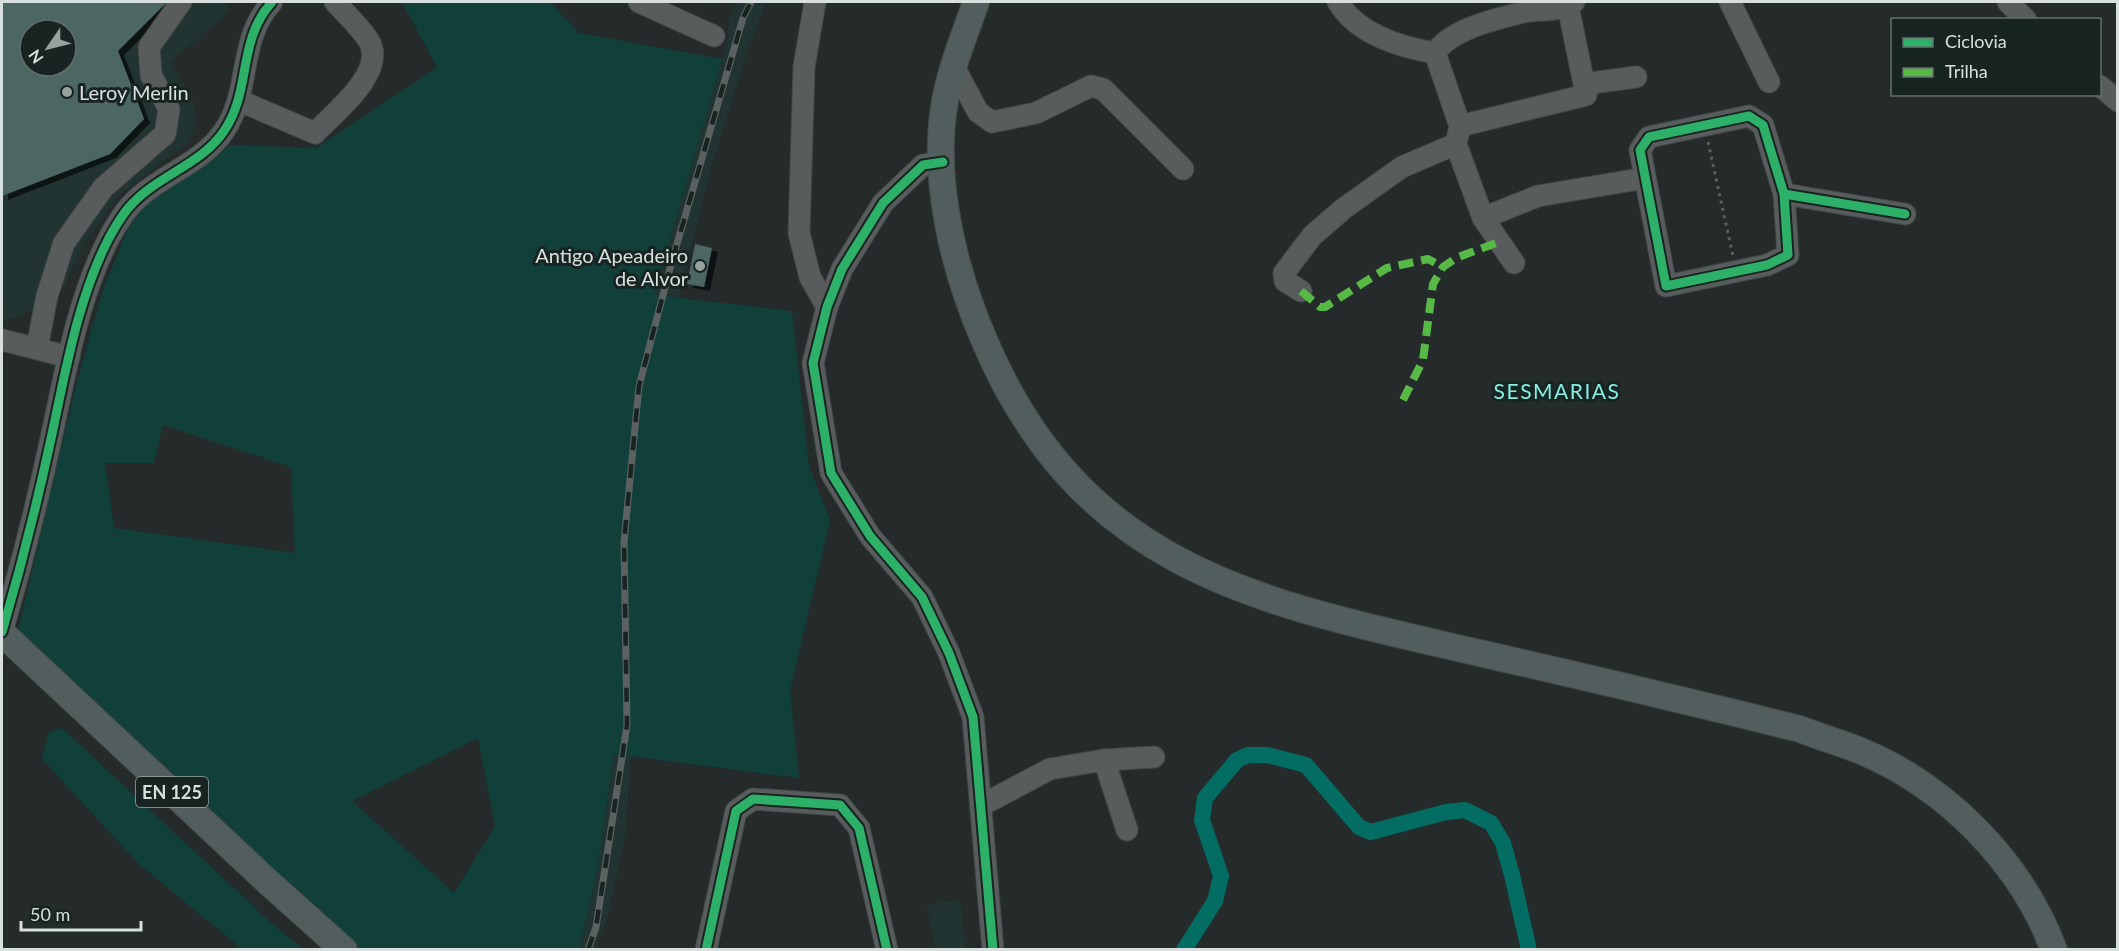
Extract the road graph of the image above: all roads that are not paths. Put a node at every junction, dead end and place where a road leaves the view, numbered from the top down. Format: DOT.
graph roads {
  1 [pos="181,2"];
  2 [pos="272,2"];
  3 [pos="335,2"];
  4 [pos="639,2"];
  5 [pos="815,2"];
  6 [pos="976,2"];
  7 [pos="1338,2"];
  8 [pos="1730,2"];
  9 [pos="2008,2"];
  10 [pos="1571,4"];
  11 [pos="2024,18"];
  12 [pos="714,36"];
  13 [pos="1435,53"];
  14 [pos="954,67"];
  15 [pos="1636,77"];
  16 [pos="1769,81"];
  17 [pos="2101,87"];
  18 [pos="1586,95"];
  19 [pos="240,101"];
  20 [pos="2118,101"];
  21 [pos="1458,135"];
  22 [pos="943,162"];
  23 [pos="1184,169"];
  24 [pos="1645,178"];
  25 [pos="1784,194"];
  26 [pos="1905,214"];
  27 [pos="1483,218"];
  28 [pos="1514,263"];
  29 [pos="1301,291"];
  30 [pos="827,307"];
  31 [pos="2,340"];
  32 [pos="37,348"];
  33 [pos="69,357"];
  34 [pos="10,568"];
  35 [pos="2,633"];
  36 [pos="2,651"];
  37 [pos="1154,757"];
  38 [pos="1104,760"];
  39 [pos="982,805"];
  40 [pos="1127,830"];
  41 [pos="323,950"];
  42 [pos="344,950"];
  43 [pos="706,950"];
  44 [pos="888,950"];
  45 [pos="993,950"];
  46 [pos="2054,950"];
  1 -- 32 [label="street"];
  2 -- 19 [label="street"];
  3 -- 19 [label="street"];
  4 -- 12 [label="street"];
  5 -- 30 [label="street"];
  6 -- 14 [label="main road"];
  7 -- 13 [label="street"];
  8 -- 16 [label="street"];
  9 -- 11 [label="street"];
  10 -- 13 [label="street"];
  10 -- 18 [label="street"];
  13 -- 21 [label="street"];
  14 -- 22 [label="main road"];
  14 -- 23 [label="street"];
  15 -- 18 [label="street"];
  17 -- 20 [label="street"];
  18 -- 21 [label="street"];
  19 -- 33 [label="street"];
  21 -- 27 [label="street"];
  21 -- 29 [label="street"];
  22 -- 30 [label="street"];
  22 -- 46 [label="main road"];
  24 -- 25 [label="street"];
  24 -- 25 [label="street"];
  24 -- 27 [label="street"];
  25 -- 26 [label="street"];
  27 -- 28 [label="street"];
  30 -- 39 [label="street"];
  31 -- 32 [label="street"];
  32 -- 33 [label="street"];
  33 -- 34 [label="street"];
  34 -- 35 [label="street"];
  35 -- 42 [label="main road, EN 125"];
  36 -- 41 [label="main road, EN 125"];
  37 -- 38 [label="street"];
  38 -- 39 [label="street"];
  38 -- 40 [label="street"];
  39 -- 45 [label="street"];
  43 -- 44 [label="street"];
}
